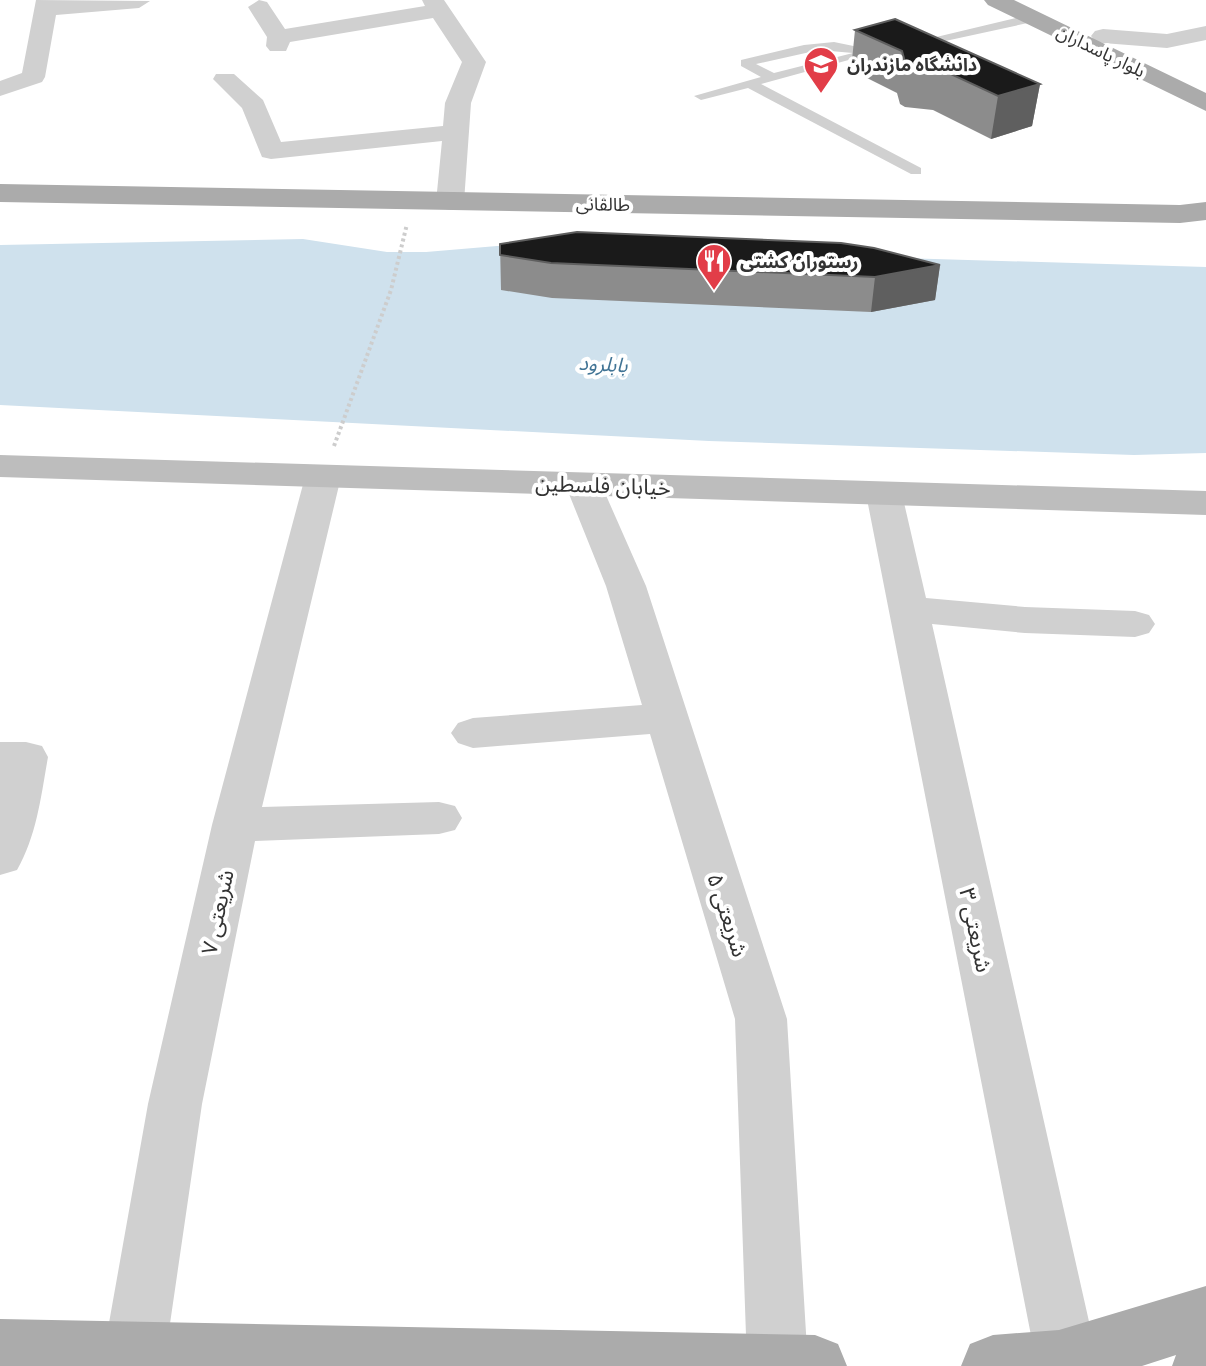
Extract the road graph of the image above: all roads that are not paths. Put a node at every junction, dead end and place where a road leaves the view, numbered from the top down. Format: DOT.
graph roads {
  1 [pos="996,0"];
  2 [pos="139,1"];
  3 [pos="46,5"];
  4 [pos="436,5"];
  5 [pos="259,7"];
  6 [pos="1030,9"];
  7 [pos="1206,33"];
  8 [pos="1103,36"];
  9 [pos="1167,41"];
  10 [pos="865,52"];
  11 [pos="1166,66"];
  12 [pos="770,76"];
  13 [pos="225,79"];
  14 [pos="749,83"];
  15 [pos="1206,86"];
  16 [pos="0,89"];
  17 [pos="701,96"];
  18 [pos="1206,103"];
  19 [pos="457,132"];
  20 [pos="916,171"];
  21 [pos="0,193"];
  22 [pos="450,202"];
  23 [pos="0,207"];
  24 [pos="1206,211"];
  25 [pos="1206,230"];
  26 [pos="330,459"];
  27 [pos="0,466"];
  28 [pos="583,484"];
  29 [pos="884,494"];
  30 [pos="1206,503"];
  31 [pos="907,609"];
  32 [pos="1135,624"];
  33 [pos="666,718"];
  34 [pos="473,733"];
  35 [pos="0,757"];
  36 [pos="439,818"];
  37 [pos="235,825"];
  38 [pos="0,858"];
  39 [pos="1206,1316"];
  40 [pos="0,1350"];
  41 [pos="134,1359"];
  42 [pos="1067,1362"];
  43 [pos="796,1365"];
  44 [pos="993,1366"];
  1 -- 6 [label="main road, بلوار پاسداران"];
  2 -- 3 [label="street"];
  3 -- 16 [label="street"];
  4 -- 5 [label="street"];
  4 -- 19 [label="street"];
  6 -- 8 [label="main road, بلوار پاسداران"];
  6 -- 10 [label="lane"];
  6 -- 18 [label="main road, بلوار پاسداران"];
  7 -- 9 [label="street"];
  8 -- 9 [label="street"];
  8 -- 11 [label="main road, بلوار پاسداران"];
  9 -- 11 [label="street"];
  10 -- 12 [label="lane"];
  10 -- 12 [label="lane"];
  11 -- 15 [label="main road, بلوار پاسداران"];
  12 -- 14 [label="lane"];
  13 -- 19 [label="street"];
  14 -- 17 [label="lane"];
  14 -- 20 [label="lane"];
  19 -- 22 [label="street"];
  21 -- 22 [label="main road, طالقانی"];
  22 -- 24 [label="main road, طالقانی"];
  23 -- 25 [label="main road, طالقانی"];
  26 -- 27 [label="main road, خیابان فلسطین"];
  26 -- 28 [label="main road, خیابان فلسطین"];
  26 -- 37 [label="street, شریعتی ۷"];
  28 -- 29 [label="main road, خیابان فلسطین"];
  28 -- 33 [label="street, شریعتی ۵"];
  29 -- 30 [label="main road, خیابان فلسطین"];
  29 -- 31 [label="street, شریعتی ۳"];
  31 -- 32 [label="street"];
  31 -- 42 [label="street, شریعتی ۳"];
  33 -- 34 [label="street"];
  33 -- 43 [label="street, شریعتی ۵"];
  35 -- 38 [label="street"];
  36 -- 37 [label="street"];
  37 -- 41 [label="street, شریعتی ۷"];
  39 -- 42 [label="main road"];
  40 -- 41 [label="main road"];
  41 -- 43 [label="main road"];
  42 -- 44 [label="main road"];
}
